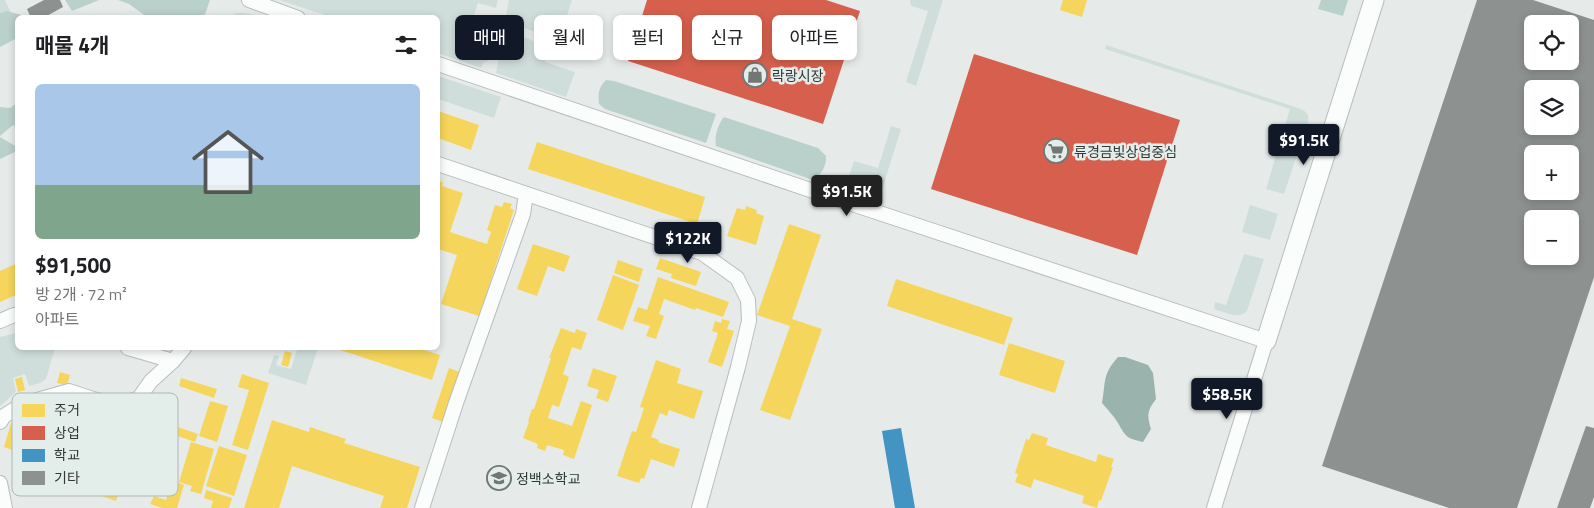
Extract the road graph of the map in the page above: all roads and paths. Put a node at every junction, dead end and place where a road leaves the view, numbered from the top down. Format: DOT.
graph roads {
  1 [pos="249,0"];
  2 [pos="1374,0"];
  3 [pos="290,15"];
  4 [pos="440,65"];
  5 [pos="440,165"];
  6 [pos="526,194"];
  7 [pos="15,315"];
  8 [pos="0,322"];
  9 [pos="1266,341"];
  10 [pos="135,350"];
  11 [pos="182,350"];
  12 [pos="173,361"];
  13 [pos="62,393"];
  14 [pos="75,393"];
  15 [pos="143,393"];
  16 [pos="12,411"];
  17 [pos="0,422"];
  18 [pos="0,484"];
  19 [pos="5,508"];
  20 [pos="422,508"];
  21 [pos="699,508"];
  22 [pos="1214,508"];
  1 -- 3 [label="street"];
  2 -- 9 [label="main road"];
  4 -- 9 [label="street"];
  5 -- 6 [label="street"];
  6 -- 20 [label="street"];
  6 -- 21 [label="street"];
  7 -- 8 [label="street"];
  9 -- 22 [label="street"];
  10 -- 12 [label="street"];
  11 -- 12 [label="street"];
  12 -- 15 [label="street"];
  13 -- 14 [label="street"];
  16 -- 17 [label="street"];
  18 -- 19 [label="street"];
}
